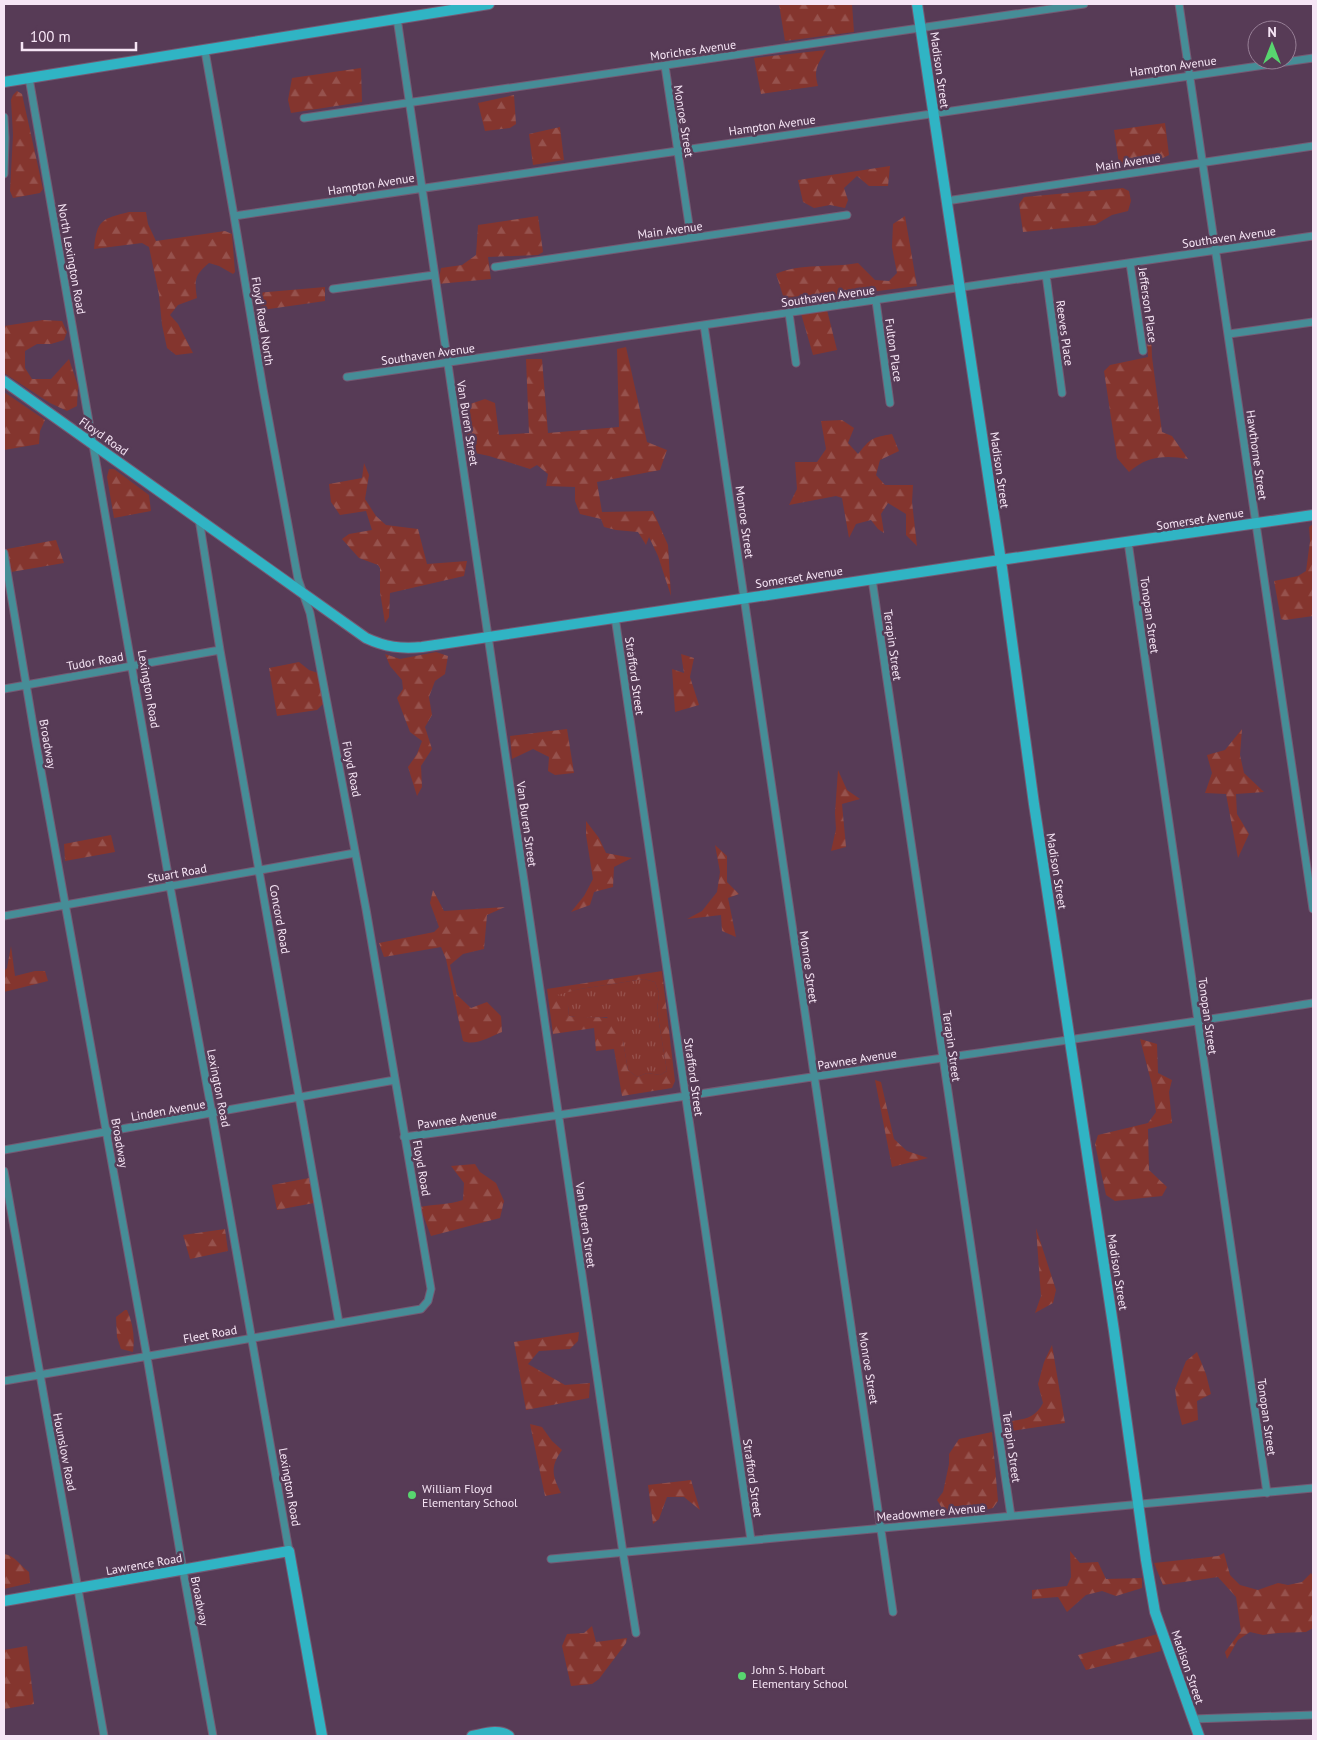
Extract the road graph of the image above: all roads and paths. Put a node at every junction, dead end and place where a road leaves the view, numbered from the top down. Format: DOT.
graph roads {
  1 [pos="489,4"];
  2 [pos="917,4"];
  3 [pos="1084,4"];
  4 [pos="1179,4"];
  5 [pos="397,18"];
  6 [pos="921,28"];
  7 [pos="204,51"];
  8 [pos="1313,58"];
  9 [pos="665,66"];
  10 [pos="1190,75"];
  11 [pos="29,78"];
  12 [pos="4,82"];
  13 [pos="410,103"];
  14 [pos="933,113"];
  15 [pos="4,116"];
  16 [pos="304,118"];
  17 [pos="1313,146"];
  18 [pos="677,150"];
  19 [pos="1203,162"];
  20 [pos="4,174"];
  21 [pos="422,188"];
  22 [pos="946,201"];
  23 [pos="847,215"];
  24 [pos="234,216"];
  25 [pos="1313,236"];
  26 [pos="691,238"];
  27 [pos="1216,251"];
  28 [pos="1130,263"];
  29 [pos="495,267"];
  30 [pos="434,275"];
  31 [pos="1046,275"];
  32 [pos="960,287"];
  33 [pos="333,289"];
  34 [pos="876,301"];
  35 [pos="789,313"];
  36 [pos="1313,322"];
  37 [pos="704,325"];
  38 [pos="1229,334"];
  39 [pos="1143,351"];
  40 [pos="447,363"];
  41 [pos="796,363"];
  42 [pos="347,377"];
  43 [pos="4,382"];
  44 [pos="1062,393"];
  45 [pos="890,403"];
  46 [pos="93,444"];
  47 [pos="1313,515"];
  48 [pos="199,519"];
  49 [pos="1256,523"];
  50 [pos="1128,542"];
  51 [pos="4,553"];
  52 [pos="1000,560"];
  53 [pos="872,579"];
  54 [pos="303,594"];
  55 [pos="744,598"];
  56 [pos="615,617"];
  57 [pos="488,636"];
  58 [pos="220,650"];
  59 [pos="132,666"];
  60 [pos="26,685"];
  61 [pos="4,689"];
  62 [pos="355,853"];
  63 [pos="260,870"];
  64 [pos="170,886"];
  65 [pos="65,905"];
  66 [pos="1313,909"];
  67 [pos="4,916"];
  68 [pos="1313,1003"];
  69 [pos="1198,1022"];
  70 [pos="1070,1040"];
  71 [pos="943,1058"];
  72 [pos="814,1077"];
  73 [pos="395,1080"];
  74 [pos="686,1096"];
  75 [pos="299,1097"];
  76 [pos="212,1113"];
  77 [pos="559,1117"];
  78 [pos="107,1132"];
  79 [pos="404,1138"];
  80 [pos="4,1150"];
  81 [pos="4,1171"];
  82 [pos="421,1309"];
  83 [pos="339,1323"];
  84 [pos="251,1338"];
  85 [pos="147,1357"];
  86 [pos="39,1375"];
  87 [pos="4,1381"];
  88 [pos="1313,1488"];
  89 [pos="1267,1493"];
  90 [pos="1139,1504"];
  91 [pos="1011,1516"];
  92 [pos="882,1528"];
  93 [pos="751,1540"];
  94 [pos="289,1551"];
  95 [pos="623,1553"];
  96 [pos="551,1559"];
  97 [pos="183,1570"];
  98 [pos="78,1588"];
  99 [pos="4,1602"];
  100 [pos="893,1612"];
  101 [pos="636,1633"];
  102 [pos="1313,1715"];
  103 [pos="1193,1719"];
  104 [pos="506,1734"];
  105 [pos="104,1736"];
  106 [pos="214,1736"];
  107 [pos="322,1736"];
  108 [pos="472,1736"];
  109 [pos="1199,1736"];
  1 -- 5 [label="street"];
  2 -- 6 [label="street, Madison Street"];
  3 -- 6 [label="street, Moriches Avenue"];
  4 -- 10 [label="street, Hawthorne Street"];
  5 -- 7 [label="street"];
  5 -- 13 [label="street, Van Buren Street"];
  6 -- 9 [label="street, Moriches Avenue"];
  6 -- 14 [label="street, Madison Street"];
  7 -- 11 [label="street"];
  7 -- 24 [label="street, Floyd Road North"];
  8 -- 10 [label="street, Hampton Avenue"];
  9 -- 13 [label="street, Moriches Avenue"];
  9 -- 18 [label="street, Monroe Street"];
  10 -- 14 [label="street, Hampton Avenue"];
  10 -- 19 [label="street, Hawthorne Street"];
  11 -- 12 [label="street"];
  11 -- 46 [label="street, North Lexington Road"];
  13 -- 16 [label="street, Moriches Avenue"];
  13 -- 21 [label="street, Van Buren Street"];
  14 -- 18 [label="street, Hampton Avenue"];
  14 -- 22 [label="street, Madison Street"];
  15 -- 20 [label="street"];
  17 -- 19 [label="street, Main Avenue"];
  18 -- 21 [label="street, Hampton Avenue"];
  18 -- 26 [label="street, Monroe Street"];
  19 -- 22 [label="street, Main Avenue"];
  19 -- 27 [label="street, Hawthorne Street"];
  21 -- 24 [label="street, Hampton Avenue"];
  21 -- 30 [label="street, Van Buren Street"];
  22 -- 32 [label="street, Madison Street"];
  23 -- 26 [label="street, Main Avenue"];
  24 -- 54 [label="street, Floyd Road North"];
  25 -- 27 [label="street, Southaven Avenue"];
  26 -- 29 [label="street, Main Avenue"];
  27 -- 28 [label="street, Southaven Avenue"];
  27 -- 38 [label="street, Hawthorne Street"];
  28 -- 31 [label="street, Southaven Avenue"];
  28 -- 39 [label="street, Jefferson Place"];
  30 -- 33 [label="street"];
  30 -- 40 [label="street, Van Buren Street"];
  31 -- 32 [label="street, Southaven Avenue"];
  31 -- 44 [label="street, Reeves Place"];
  32 -- 34 [label="street, Southaven Avenue"];
  32 -- 52 [label="street, Madison Street"];
  34 -- 35 [label="street, Southaven Avenue"];
  34 -- 45 [label="street, Fulton Place"];
  35 -- 37 [label="street, Southaven Avenue"];
  35 -- 41 [label="street"];
  36 -- 38 [label="street"];
  37 -- 40 [label="street, Southaven Avenue"];
  37 -- 55 [label="street, Monroe Street"];
  38 -- 49 [label="street, Hawthorne Street"];
  40 -- 42 [label="street, Southaven Avenue"];
  40 -- 57 [label="street, Van Buren Street"];
  43 -- 46 [label="street, Floyd Road"];
  46 -- 48 [label="street, Floyd Road"];
  46 -- 59 [label="street, Lexington Road"];
  47 -- 49 [label="street, Somerset Avenue"];
  48 -- 54 [label="street, Floyd Road"];
  48 -- 58 [label="street, Concord Road"];
  49 -- 50 [label="street, Somerset Avenue"];
  49 -- 66 [label="street, Hawthorne Street"];
  50 -- 52 [label="street, Somerset Avenue"];
  50 -- 69 [label="street, Tonopan Street"];
  51 -- 60 [label="street, Broadway"];
  52 -- 53 [label="street, Somerset Avenue"];
  52 -- 70 [label="street, Madison Street"];
  53 -- 55 [label="street, Somerset Avenue"];
  53 -- 71 [label="street, Terapin Street"];
  54 -- 57 [label="street, Somerset Avenue"];
  54 -- 62 [label="street, Floyd Road"];
  55 -- 56 [label="street, Somerset Avenue"];
  55 -- 72 [label="street, Monroe Street"];
  56 -- 57 [label="street, Somerset Avenue"];
  56 -- 74 [label="street, Strafford Street"];
  57 -- 77 [label="street, Van Buren Street"];
  58 -- 59 [label="street, Tudor Road"];
  58 -- 63 [label="street, Concord Road"];
  59 -- 60 [label="street, Tudor Road"];
  59 -- 64 [label="street, Lexington Road"];
  60 -- 61 [label="street, Tudor Road"];
  60 -- 65 [label="street, Broadway"];
  62 -- 63 [label="street, Stuart Road"];
  62 -- 73 [label="street, Floyd Road"];
  63 -- 64 [label="street, Stuart Road"];
  63 -- 75 [label="street, Concord Road"];
  64 -- 65 [label="street, Stuart Road"];
  64 -- 76 [label="street, Lexington Road"];
  65 -- 67 [label="street, Stuart Road"];
  65 -- 78 [label="street, Broadway"];
  68 -- 69 [label="street, Pawnee Avenue"];
  69 -- 70 [label="street, Pawnee Avenue"];
  69 -- 89 [label="street, Tonopan Street"];
  70 -- 71 [label="street, Pawnee Avenue"];
  70 -- 90 [label="street, Madison Street"];
  71 -- 72 [label="street, Pawnee Avenue"];
  71 -- 91 [label="street, Terapin Street"];
  72 -- 74 [label="street, Pawnee Avenue"];
  72 -- 92 [label="street, Monroe Street"];
  73 -- 75 [label="street, Linden Avenue"];
  73 -- 79 [label="street, Floyd Road"];
  74 -- 77 [label="street, Pawnee Avenue"];
  74 -- 93 [label="street, Strafford Street"];
  75 -- 76 [label="street, Linden Avenue"];
  75 -- 83 [label="street, Concord Road"];
  76 -- 78 [label="street, Linden Avenue"];
  76 -- 84 [label="street, Lexington Road"];
  77 -- 79 [label="street, Pawnee Avenue"];
  77 -- 95 [label="street, Van Buren Street"];
  78 -- 80 [label="street, Linden Avenue"];
  78 -- 85 [label="street, Broadway"];
  79 -- 82 [label="street, Floyd Road"];
  81 -- 86 [label="street, Hounslow Road"];
  82 -- 83 [label="street, Fleet Road"];
  83 -- 84 [label="street, Fleet Road"];
  84 -- 85 [label="street, Fleet Road"];
  84 -- 94 [label="street, Lexington Road"];
  85 -- 86 [label="street, Fleet Road"];
  85 -- 97 [label="street, Broadway"];
  86 -- 87 [label="street, Fleet Road"];
  86 -- 98 [label="street, Hounslow Road"];
  88 -- 89 [label="street, Meadowmere Avenue"];
  89 -- 90 [label="street, Meadowmere Avenue"];
  90 -- 91 [label="street, Meadowmere Avenue"];
  90 -- 103 [label="street, Madison Street"];
  91 -- 92 [label="street, Meadowmere Avenue"];
  92 -- 93 [label="street, Meadowmere Avenue"];
  92 -- 100 [label="street, Monroe Street"];
  93 -- 95 [label="street, Meadowmere Avenue"];
  94 -- 97 [label="street, Lawrence Road"];
  94 -- 107 [label="street, Lexington Road"];
  95 -- 96 [label="street, Meadowmere Avenue"];
  95 -- 101 [label="street, Van Buren Street"];
  97 -- 98 [label="street, Lawrence Road"];
  97 -- 106 [label="street, Broadway"];
  98 -- 99 [label="street, Lawrence Road"];
  98 -- 105 [label="street, Hounslow Road"];
  102 -- 103 [label="street"];
  103 -- 109 [label="street, Madison Street"];
  104 -- 108 [label="street"];
}
